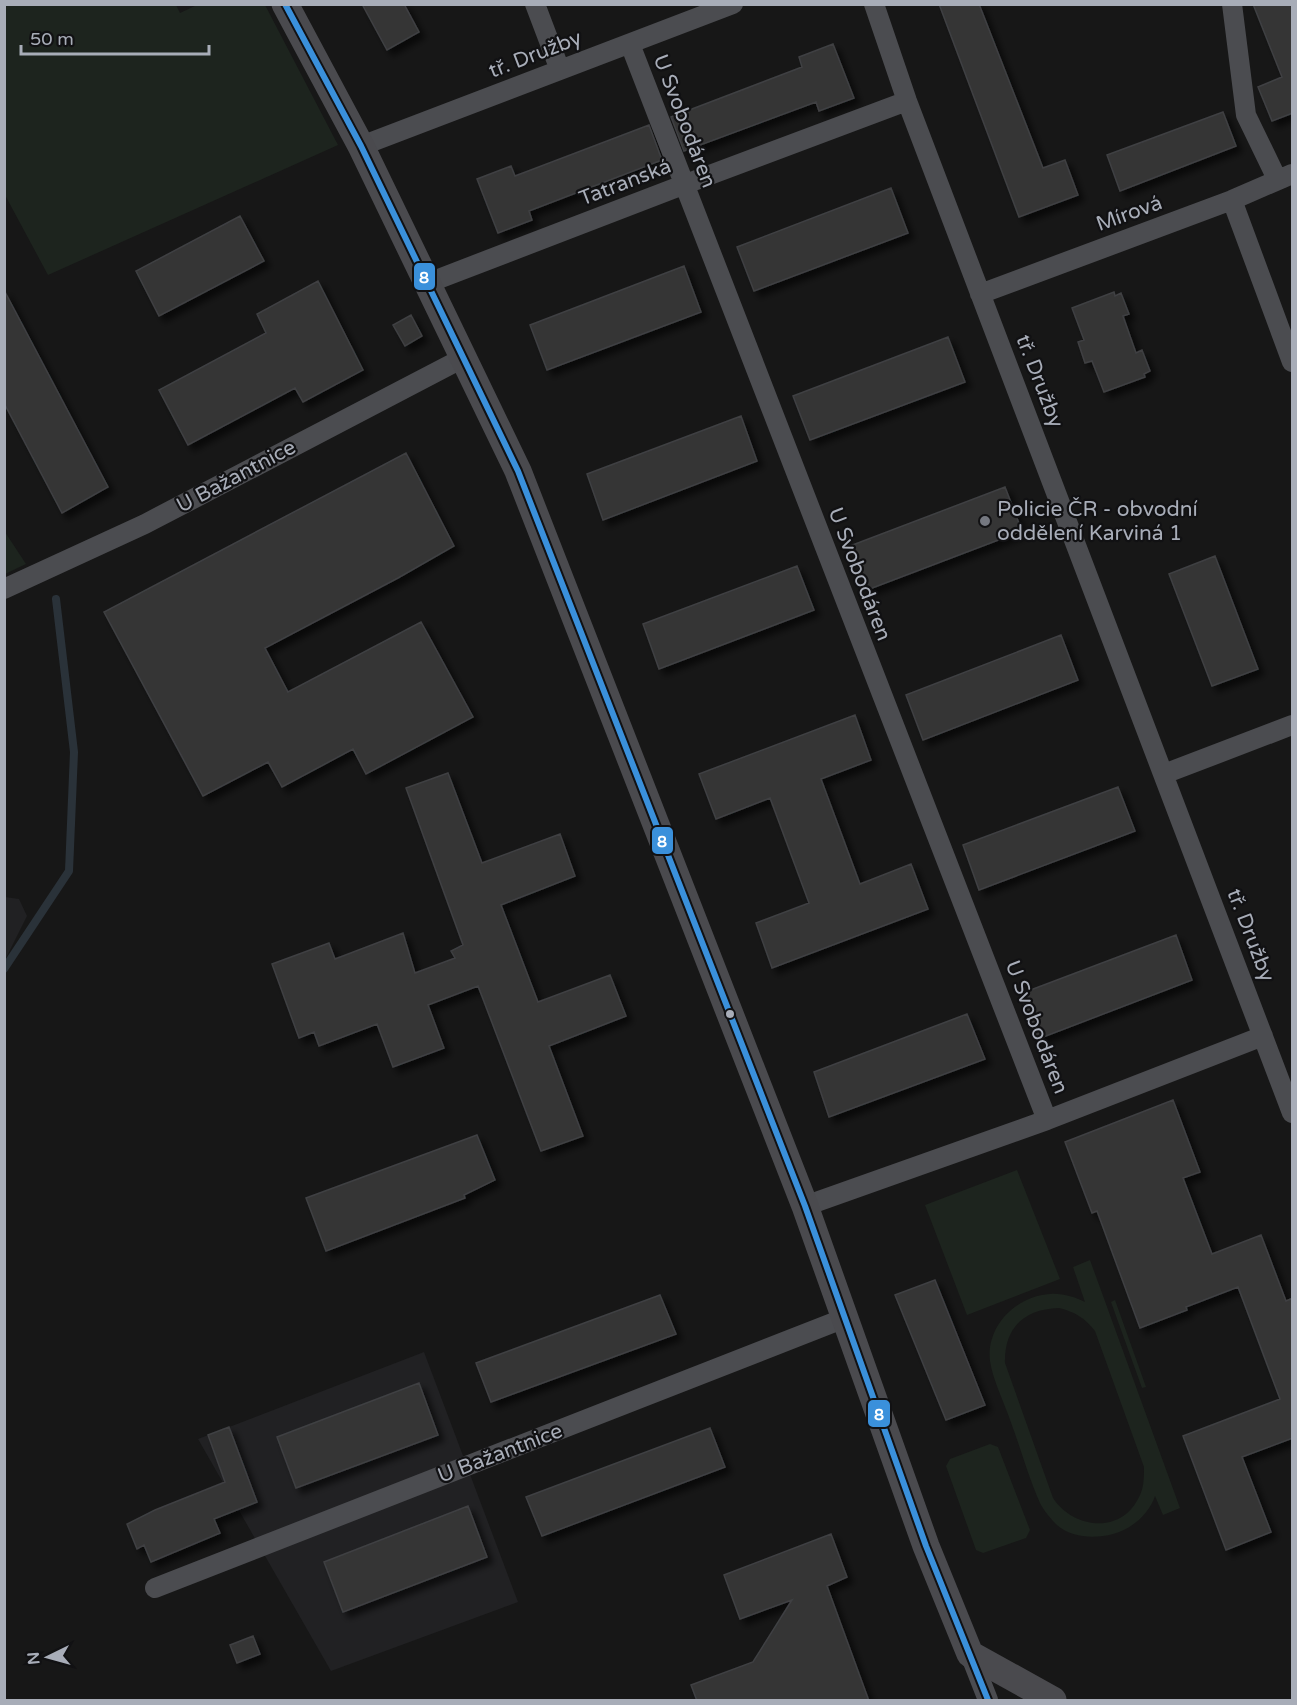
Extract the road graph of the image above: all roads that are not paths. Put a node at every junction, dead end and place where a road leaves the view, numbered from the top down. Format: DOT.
graph roads {
  1 [pos="285,4"];
  2 [pos="535,4"];
  3 [pos="874,4"];
  4 [pos="1232,4"];
  5 [pos="728,5"];
  6 [pos="630,44"];
  7 [pos="560,70"];
  8 [pos="907,101"];
  9 [pos="361,146"];
  10 [pos="1285,176"];
  11 [pos="683,185"];
  12 [pos="1232,200"];
  13 [pos="428,283"];
  14 [pos="980,294"];
  15 [pos="465,357"];
  16 [pos="1293,362"];
  17 [pos="4,589"];
  18 [pos="1293,725"];
  19 [pos="1164,774"];
  20 [pos="1263,1036"];
  21 [pos="1293,1113"];
  22 [pos="1047,1120"];
  23 [pos="805,1206"];
  24 [pos="844,1318"];
  25 [pos="154,1588"];
  26 [pos="970,1654"];
  27 [pos="988,1701"];
  28 [pos="1053,1701"];
  1 -- 9 [label="street"];
  2 -- 7 [label="street"];
  3 -- 8 [label="street, tř. Družby"];
  4 -- 10 [label="street"];
  5 -- 6 [label="street, tř. Družby"];
  6 -- 7 [label="street, tř. Družby"];
  6 -- 11 [label="street, U Svobodáren"];
  7 -- 9 [label="street, tř. Družby"];
  8 -- 11 [label="street, Tatranská"];
  8 -- 14 [label="street, tř. Družby"];
  9 -- 13 [label="street"];
  10 -- 12 [label="street, Mírová"];
  11 -- 13 [label="street, Tatranská"];
  11 -- 22 [label="street, U Svobodáren"];
  12 -- 14 [label="street, Mírová"];
  12 -- 16 [label="street"];
  13 -- 15 [label="street"];
  14 -- 19 [label="street, tř. Družby"];
  15 -- 17 [label="street, U Bažantnice"];
  15 -- 23 [label="street"];
  18 -- 19 [label="street"];
  19 -- 20 [label="street, tř. Družby"];
  20 -- 21 [label="street, tř. Družby"];
  20 -- 22 [label="street, U Svobodáren"];
  22 -- 23 [label="street, U Svobodáren"];
  23 -- 24 [label="street"];
  24 -- 25 [label="street, U Bažantnice"];
  24 -- 26 [label="street"];
  26 -- 27 [label="street"];
  26 -- 28 [label="street"];
}
